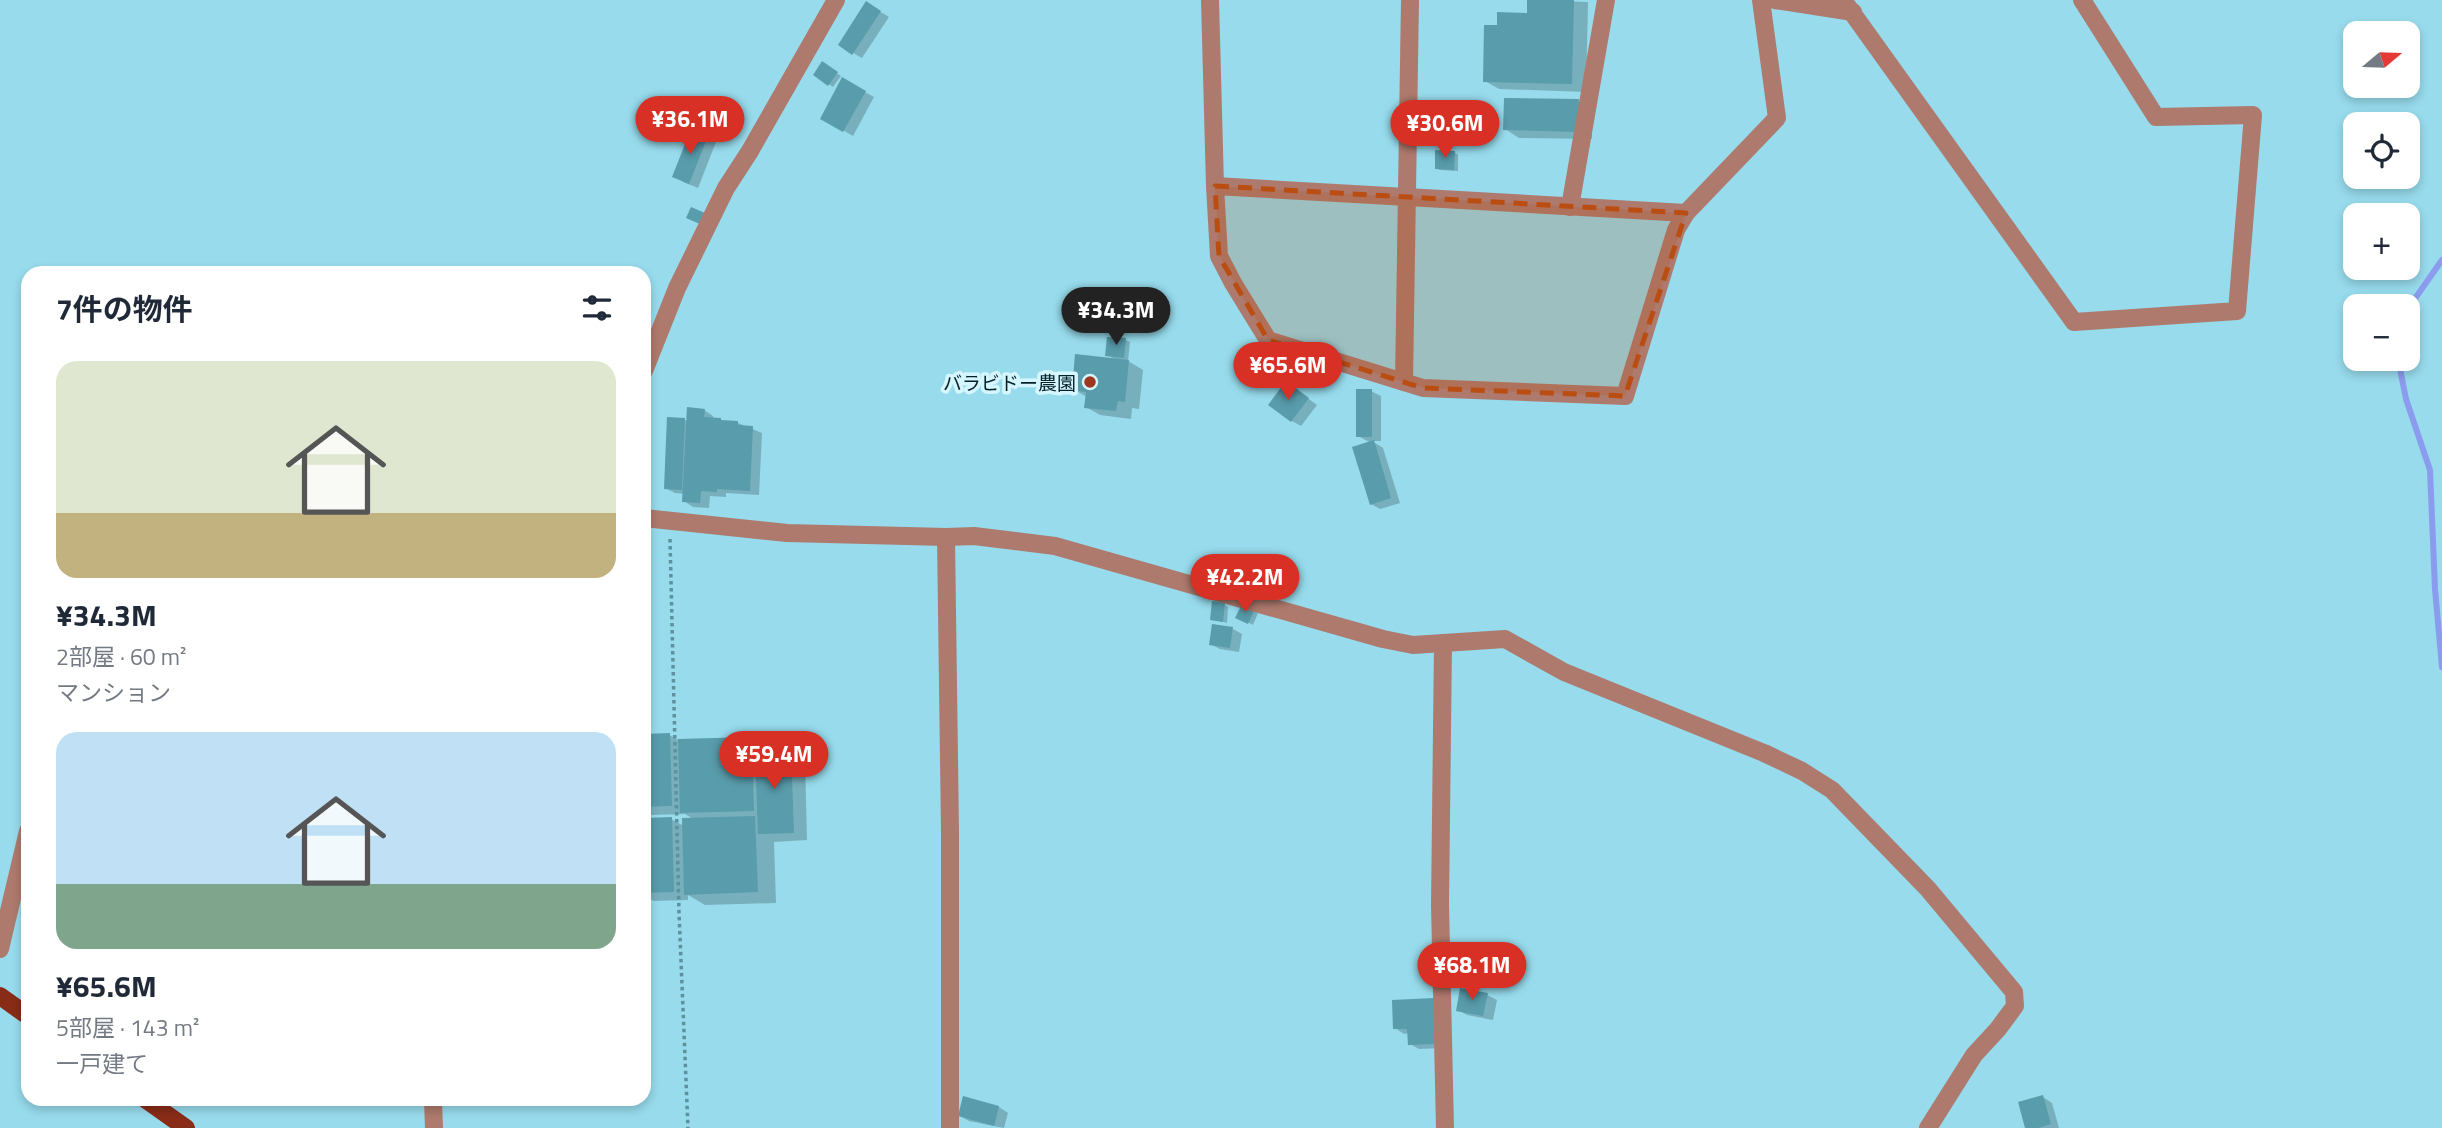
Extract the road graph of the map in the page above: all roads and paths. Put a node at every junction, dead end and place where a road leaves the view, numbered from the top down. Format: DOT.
graph roads {
  1 [pos="836,0"];
  2 [pos="1210,0"];
  3 [pos="1410,0"];
  4 [pos="1606,0"];
  5 [pos="1760,0"];
  6 [pos="1775,0"];
  7 [pos="2082,0"];
  8 [pos="1848,6"];
  9 [pos="1215,186"];
  10 [pos="1409,197"];
  11 [pos="1570,207"];
  12 [pos="1686,213"];
  13 [pos="651,353"];
  14 [pos="1404,382"];
  15 [pos="651,519"];
  16 [pos="670,520"];
  17 [pos="946,537"];
  18 [pos="1443,643"];
  19 [pos="21,860"];
  20 [pos="0,949"];
  21 [pos="0,996"];
  22 [pos="21,1011"];
  23 [pos="155,1106"];
  24 [pos="433,1106"];
  25 [pos="186,1128"];
  26 [pos="434,1128"];
  27 [pos="688,1128"];
  28 [pos="950,1128"];
  29 [pos="1445,1128"];
  30 [pos="1928,1128"];
  1 -- 13 [label="street"];
  2 -- 9 [label="street"];
  3 -- 10 [label="street"];
  4 -- 11 [label="street"];
  5 -- 12 [label="street"];
  6 -- 8 [label="street"];
  7 -- 8 [label="street"];
  9 -- 10 [label="street"];
  9 -- 14 [label="street"];
  10 -- 11 [label="street"];
  10 -- 14 [label="street"];
  11 -- 12 [label="street"];
  12 -- 14 [label="street"];
  15 -- 16 [label="street"];
  16 -- 17 [label="street"];
  16 -- 27 [label="path"];
  17 -- 18 [label="street"];
  17 -- 28 [label="street"];
  18 -- 29 [label="street"];
  18 -- 30 [label="street"];
  19 -- 20 [label="street"];
  21 -- 22 [label="main road"];
  23 -- 25 [label="main road"];
  24 -- 26 [label="street"];
}
